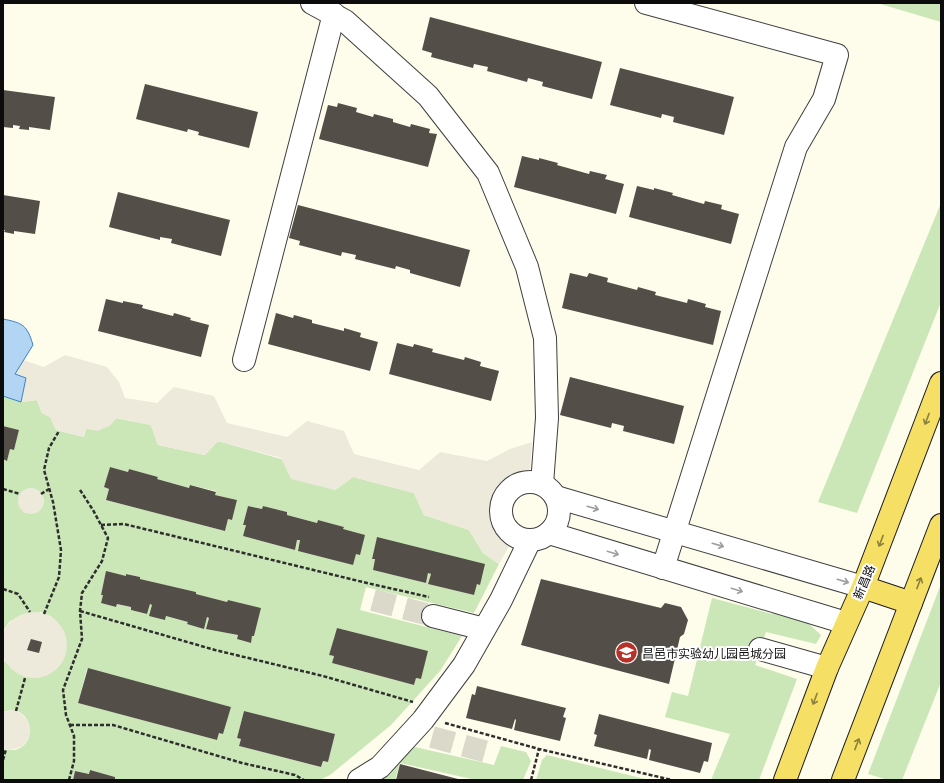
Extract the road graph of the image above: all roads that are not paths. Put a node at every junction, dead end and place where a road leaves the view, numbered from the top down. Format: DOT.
graph roads {
  1 [pos="312,3"];
  2 [pos="646,3"];
  3 [pos="334,14"];
  4 [pos="244,360"];
  5 [pos="941,383"];
  6 [pos="549,491"];
  7 [pos="941,525"];
  8 [pos="674,532"];
  9 [pos="540,537"];
  10 [pos="663,568"];
  11 [pos="863,587"];
  12 [pos="911,603"];
  13 [pos="433,607"];
  14 [pos="846,623"];
  15 [pos="484,629"];
  16 [pos="760,649"];
  17 [pos="827,668"];
  18 [pos="359,780"];
  19 [pos="785,780"];
  20 [pos="843,780"];
  1 -- 3 [label="lane"];
  2 -- 8 [label="lane"];
  3 -- 4 [label="lane"];
  3 -- 6 [label="lane"];
  5 -- 11 [label="main road, 新昌路, one-way"];
  6 -- 8 [label="lane, one-way"];
  6 -- 9 [label="lane"];
  6 -- 9 [label="lane"];
  12 -- 7 [label="main road, one-way"];
  8 -- 10 [label="lane"];
  8 -- 11 [label="lane, one-way"];
  9 -- 10 [label="lane, one-way"];
  9 -- 15 [label="lane"];
  10 -- 14 [label="lane, one-way"];
  11 -- 12 [label="main road"];
  11 -- 14 [label="main road, 新昌路"];
  20 -- 12 [label="main road, one-way"];
  13 -- 15 [label="lane"];
  14 -- 17 [label="main road, 新昌路"];
  15 -- 18 [label="lane"];
  16 -- 17 [label="lane"];
  17 -- 19 [label="main road, 新昌路, one-way"];
}
